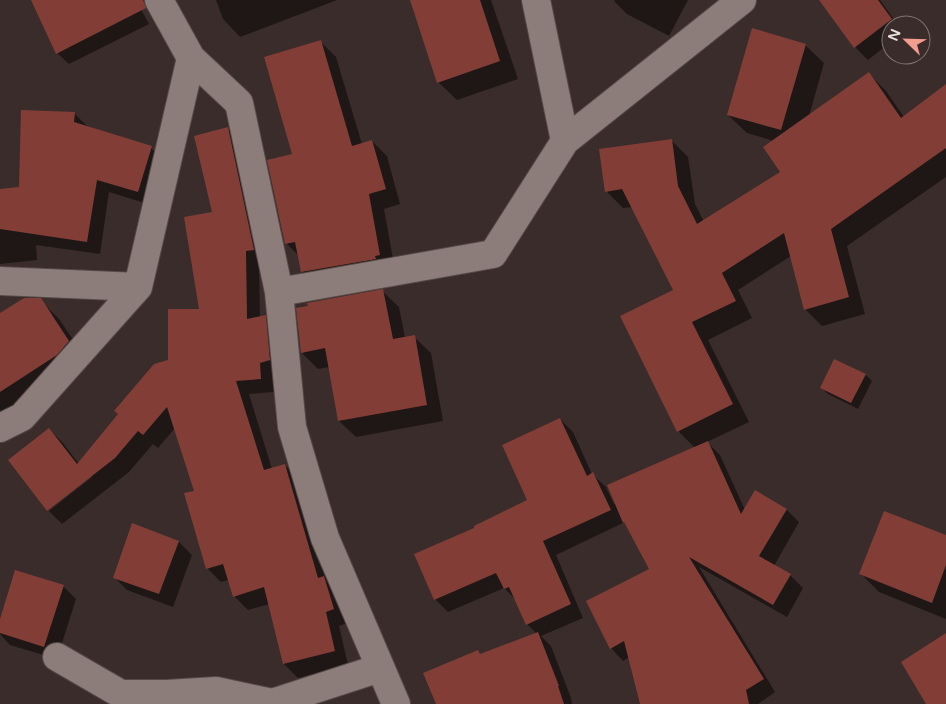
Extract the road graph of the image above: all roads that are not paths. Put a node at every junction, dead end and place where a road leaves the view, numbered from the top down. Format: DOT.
graph roads {
  1 [pos="159,0"];
  2 [pos="536,0"];
  3 [pos="742,0"];
  4 [pos="191,58"];
  5 [pos="565,141"];
  6 [pos="0,281"];
  7 [pos="138,287"];
  8 [pos="279,292"];
  9 [pos="0,428"];
  10 [pos="57,657"];
  11 [pos="380,668"];
  12 [pos="396,704"];
  1 -- 4 [label="street"];
  2 -- 5 [label="street"];
  3 -- 5 [label="street"];
  4 -- 7 [label="street"];
  4 -- 8 [label="street"];
  5 -- 8 [label="street"];
  6 -- 7 [label="street"];
  7 -- 9 [label="street"];
  8 -- 11 [label="street"];
  10 -- 11 [label="street"];
  11 -- 12 [label="street"];
}
